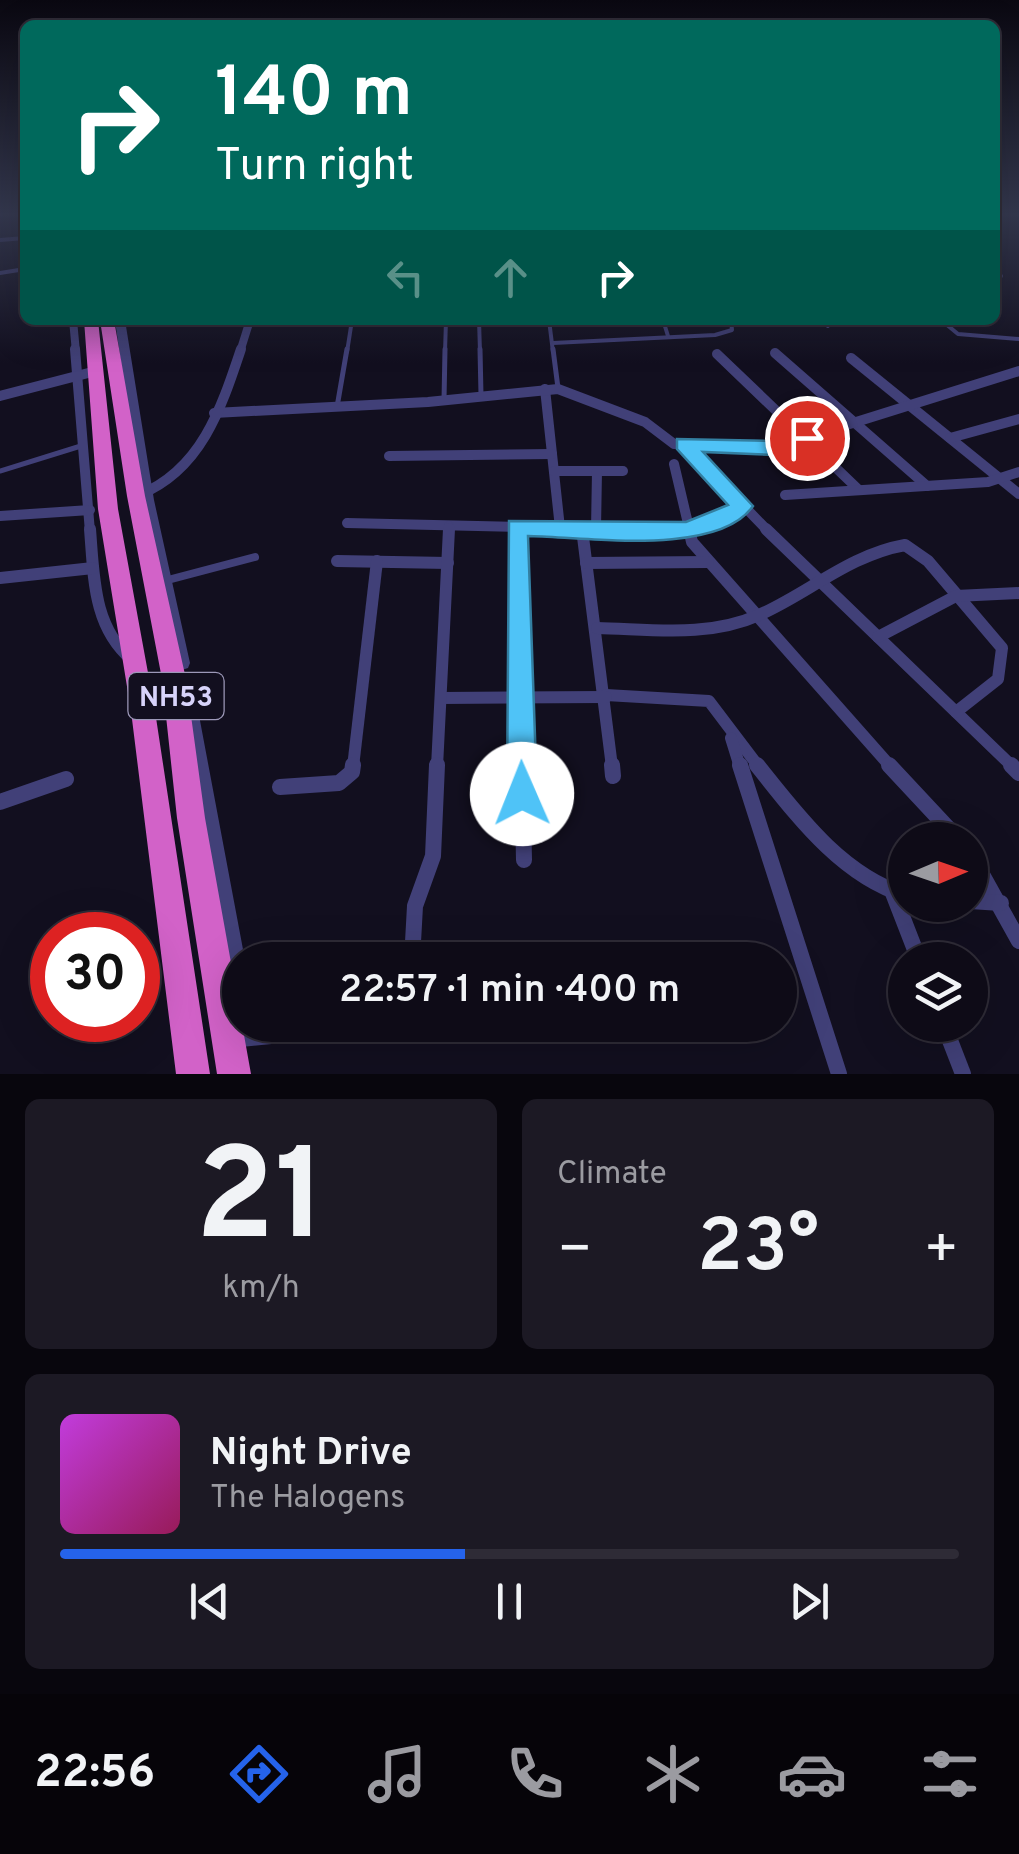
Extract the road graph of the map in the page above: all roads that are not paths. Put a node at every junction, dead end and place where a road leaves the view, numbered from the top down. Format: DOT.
graph roads {
  1 [pos="74,325"];
  2 [pos="91,325"];
  3 [pos="108,325"];
  4 [pos="121,325"];
  5 [pos="248,325"];
  6 [pos="351,325"];
  7 [pos="446,325"];
  8 [pos="479,325"];
  9 [pos="550,325"];
  10 [pos="665,325"];
  11 [pos="733,325"];
  12 [pos="947,325"];
  13 [pos="668,336"];
  14 [pos="1019,339"];
  15 [pos="553,343"];
  16 [pos="776,352"];
  17 [pos="718,354"];
  18 [pos="851,358"];
  19 [pos="1019,371"];
  20 [pos="86,374"];
  21 [pos="545,389"];
  22 [pos="558,389"];
  23 [pos="481,395"];
  24 [pos="0,396"];
  25 [pos="444,400"];
  26 [pos="910,406"];
  27 [pos="337,407"];
  28 [pos="214,414"];
  29 [pos="1019,420"];
  30 [pos="856,422"];
  31 [pos="807,438"];
  32 [pos="950,438"];
  33 [pos="84,444"];
  34 [pos="684,444"];
  35 [pos="552,454"];
  36 [pos="389,456"];
  37 [pos="674,464"];
  38 [pos="623,470"];
  39 [pos="0,471"];
  40 [pos="554,471"];
  41 [pos="597,471"];
  42 [pos="1019,472"];
  43 [pos="1000,478"];
  44 [pos="926,486"];
  45 [pos="860,490"];
  46 [pos="141,494"];
  47 [pos="1019,494"];
  48 [pos="785,495"];
  49 [pos="742,506"];
  50 [pos="90,510"];
  51 [pos="0,516"];
  52 [pos="347,524"];
  53 [pos="449,526"];
  54 [pos="517,528"];
  55 [pos="560,528"];
  56 [pos="589,529"];
  57 [pos="686,531"];
  58 [pos="254,557"];
  59 [pos="336,561"];
  60 [pos="377,561"];
  61 [pos="448,562"];
  62 [pos="708,562"];
  63 [pos="586,564"];
  64 [pos="93,568"];
  65 [pos="0,578"];
  66 [pos="820,581"];
  67 [pos="160,582"];
  68 [pos="1019,593"];
  69 [pos="956,596"];
  70 [pos="756,617"];
  71 [pos="597,628"];
  72 [pos="878,638"];
  73 [pos="1002,648"];
  74 [pos="1019,649"];
  75 [pos="135,663"];
  76 [pos="606,696"];
  77 [pos="520,697"];
  78 [pos="441,698"];
  79 [pos="956,712"];
  80 [pos="725,719"];
  81 [pos="1019,773"];
  82 [pos="613,776"];
  83 [pos="66,780"];
  84 [pos="280,787"];
  85 [pos="0,802"];
  86 [pos="943,822"];
  87 [pos="524,860"];
  88 [pos="988,881"];
  89 [pos="888,886"];
  90 [pos="988,902"];
  91 [pos="1002,902"];
  92 [pos="1019,941"];
  93 [pos="231,942"];
  94 [pos="413,942"];
  95 [pos="278,1042"];
  96 [pos="951,1042"];
  97 [pos="230,1050"];
  98 [pos="195,1074"];
  99 [pos="839,1074"];
  100 [pos="963,1074"];
  1 -- 20 [label="street"];
  2 -- 20 [label="highway, NH53"];
  3 -- 46 [label="highway, NH53"];
  4 -- 46 [label="street"];
  5 -- 28 [label="street"];
  6 -- 27 [label="lane"];
  7 -- 25 [label="lane"];
  8 -- 23 [label="lane"];
  9 -- 15 [label="lane"];
  10 -- 13 [label="lane"];
  11 -- 13 [label="lane"];
  12 -- 14 [label="lane"];
  13 -- 15 [label="lane"];
  15 -- 22 [label="lane"];
  16 -- 30 [label="street"];
  17 -- 31 [label="street"];
  18 -- 26 [label="street"];
  19 -- 26 [label="street"];
  20 -- 24 [label="street"];
  20 -- 33 [label="street"];
  20 -- 75 [label="highway, NH53"];
  21 -- 22 [label="street"];
  21 -- 23 [label="street"];
  21 -- 35 [label="street"];
  22 -- 34 [label="street"];
  23 -- 25 [label="street"];
  25 -- 27 [label="street"];
  26 -- 30 [label="street"];
  26 -- 32 [label="street"];
  27 -- 28 [label="street"];
  28 -- 46 [label="street"];
  29 -- 32 [label="street"];
  30 -- 31 [label="street"];
  30 -- 44 [label="street"];
  31 -- 34 [label="street"];
  31 -- 45 [label="street"];
  32 -- 43 [label="street"];
  33 -- 39 [label="lane"];
  33 -- 50 [label="street"];
  34 -- 49 [label="street"];
  35 -- 36 [label="street"];
  35 -- 40 [label="street"];
  37 -- 57 [label="street"];
  38 -- 41 [label="street"];
  40 -- 41 [label="street"];
  40 -- 55 [label="street"];
  41 -- 56 [label="street"];
  42 -- 43 [label="street"];
  43 -- 44 [label="street"];
  43 -- 47 [label="street"];
  44 -- 45 [label="street"];
  45 -- 48 [label="street"];
  46 -- 67 [label="highway, NH53"];
  49 -- 57 [label="street"];
  49 -- 66 [label="street"];
  50 -- 51 [label="street"];
  50 -- 64 [label="street"];
  52 -- 53 [label="street"];
  53 -- 54 [label="street"];
  53 -- 61 [label="street"];
  54 -- 55 [label="street"];
  54 -- 77 [label="street"];
  55 -- 56 [label="street"];
  56 -- 57 [label="street"];
  56 -- 63 [label="street"];
  57 -- 62 [label="street"];
  58 -- 67 [label="lane"];
  59 -- 60 [label="street"];
  60 -- 61 [label="street"];
  60 -- 84 [label="street"];
  61 -- 78 [label="street"];
  62 -- 63 [label="street"];
  62 -- 70 [label="street"];
  63 -- 71 [label="street"];
  64 -- 65 [label="street"];
  64 -- 75 [label="street"];
  66 -- 69 [label="street"];
  66 -- 70 [label="street"];
  66 -- 72 [label="street"];
  67 -- 93 [label="street"];
  67 -- 97 [label="highway, NH53"];
  68 -- 69 [label="street"];
  69 -- 72 [label="street"];
  69 -- 73 [label="street"];
  70 -- 71 [label="street"];
  70 -- 86 [label="street"];
  71 -- 76 [label="street"];
  72 -- 79 [label="street"];
  73 -- 74 [label="street"];
  73 -- 79 [label="street"];
  75 -- 98 [label="highway, NH53"];
  76 -- 77 [label="street"];
  76 -- 80 [label="street"];
  76 -- 82 [label="street"];
  77 -- 78 [label="street"];
  77 -- 87 [label="street"];
  78 -- 94 [label="street"];
  79 -- 81 [label="street"];
  80 -- 89 [label="street"];
  80 -- 99 [label="street"];
  83 -- 85 [label="street"];
  88 -- 91 [label="street"];
  90 -- 91 [label="street"];
  91 -- 92 [label="street"];
  95 -- 97 [label="street"];
  96 -- 100 [label="street"];
  97 -- 98 [label="street"];
}
